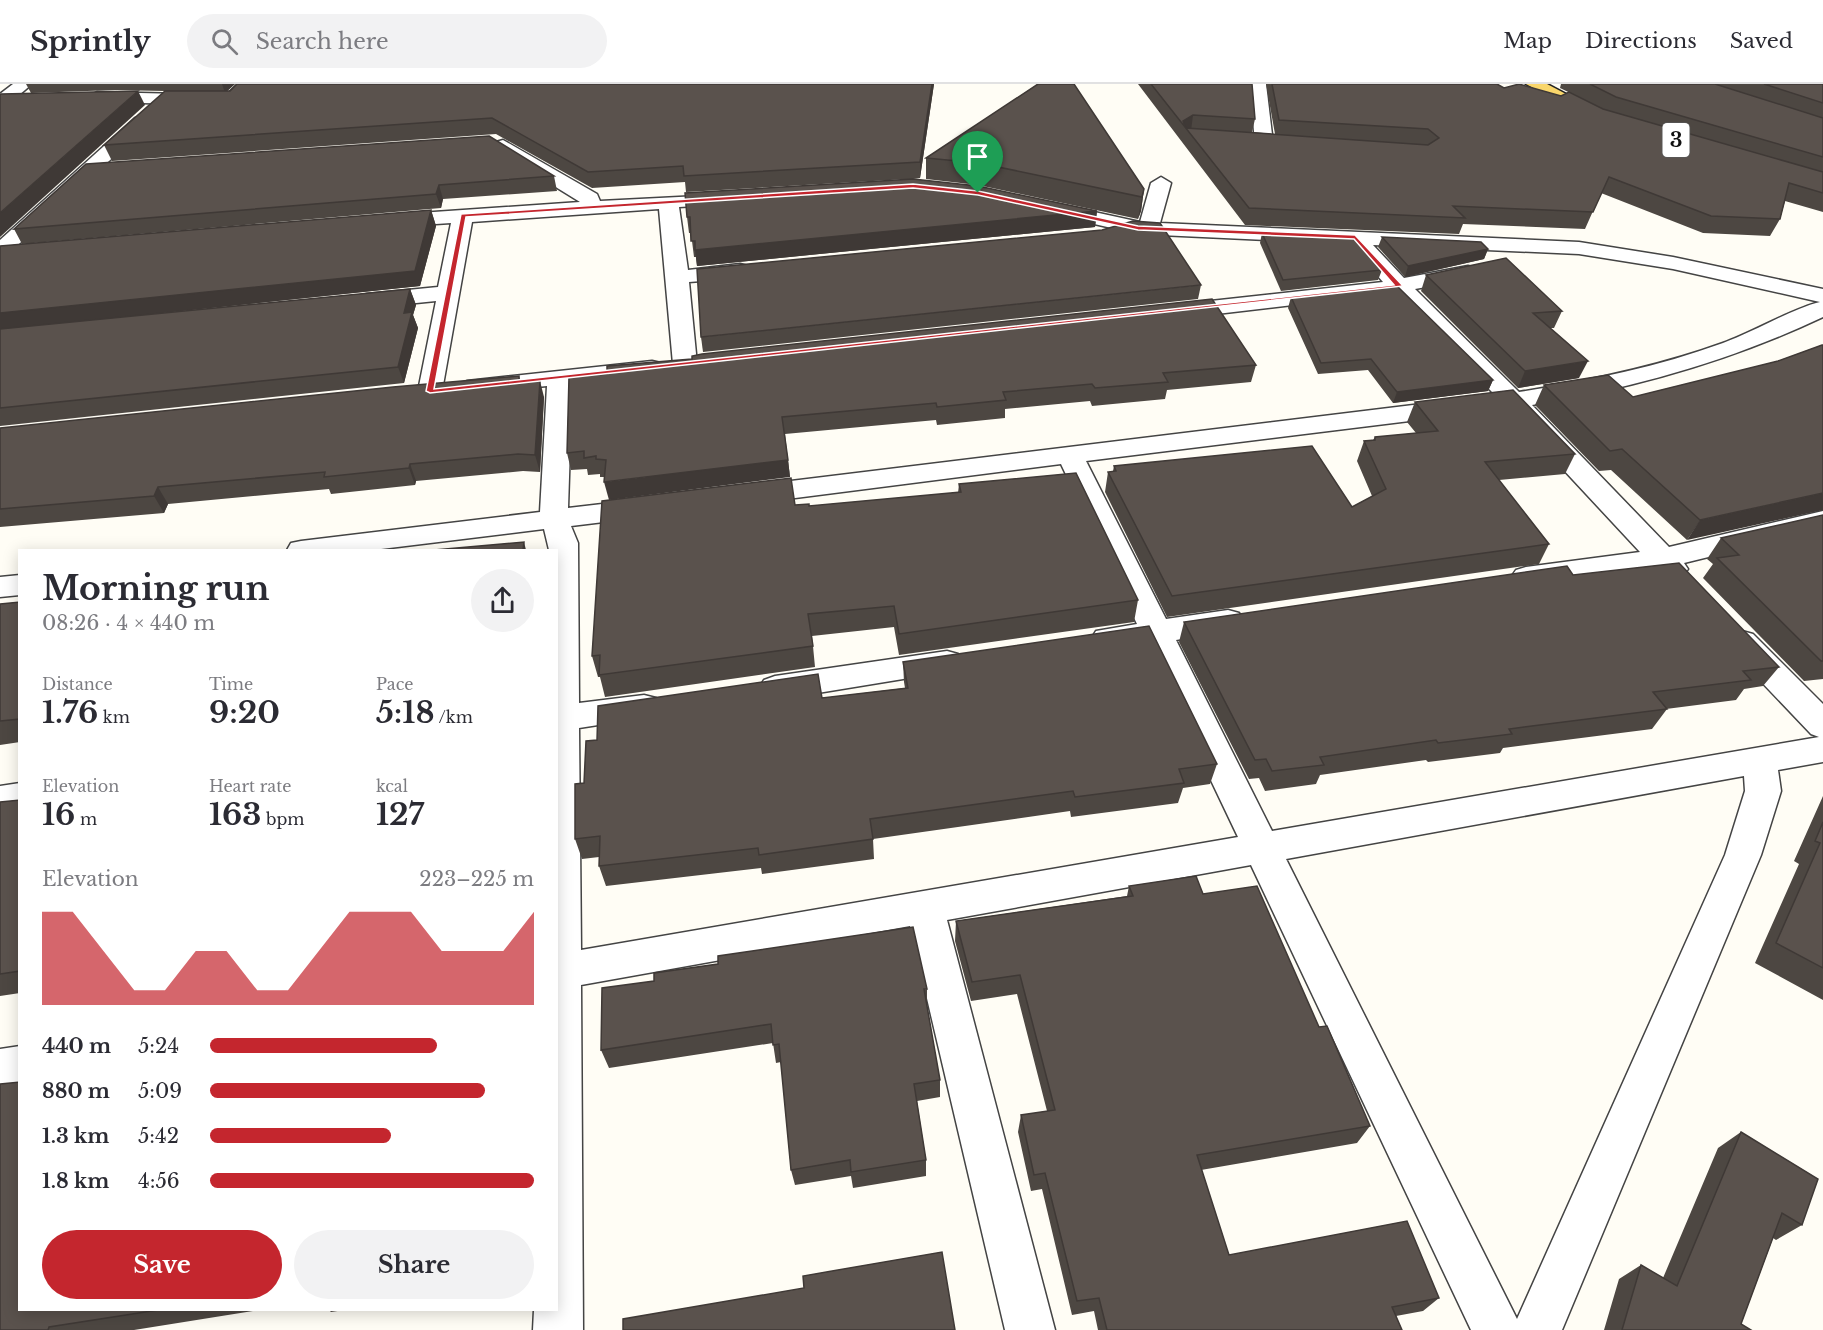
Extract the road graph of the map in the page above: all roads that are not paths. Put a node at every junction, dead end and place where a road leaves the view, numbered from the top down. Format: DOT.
graph roads {
  1 [pos="24,84"];
  2 [pos="248,84"];
  3 [pos="1258,84"];
  4 [pos="1526,89"];
  5 [pos="81,98"];
  6 [pos="167,98"];
  7 [pos="35,100"];
  8 [pos="0,102"];
  9 [pos="1608,120"];
  10 [pos="1243,141"];
  11 [pos="484,142"];
  12 [pos="1264,142"];
  13 [pos="1287,144"];
  14 [pos="122,169"];
  15 [pos="87,171"];
  16 [pos="1161,183"];
  17 [pos="754,196"];
  18 [pos="668,201"];
  19 [pos="1035,206"];
  20 [pos="590,207"];
  21 [pos="464,215"];
  22 [pos="367,223"];
  23 [pos="1143,228"];
  24 [pos="1088,237"];
  25 [pos="1355,237"];
  26 [pos="1558,247"];
  27 [pos="34,252"];
  28 [pos="0,253"];
  29 [pos="760,269"];
  30 [pos="678,277"];
  31 [pos="1399,286"];
  32 [pos="449,293"];
  33 [pos="1823,296"];
  34 [pos="342,304"];
  35 [pos="1823,308"];
  36 [pos="1157,314"];
  37 [pos="560,378"];
  38 [pos="1513,399"];
  39 [pos="1070,455"];
  40 [pos="730,497"];
  41 [pos="671,504"];
  42 [pos="554,519"];
  43 [pos="1823,520"];
  44 [pos="309,549"];
  45 [pos="1663,558"];
  46 [pos="1499,580"];
  47 [pos="1687,584"];
  48 [pos="18,585"];
  49 [pos="0,587"];
  50 [pos="1251,617"];
  51 [pos="1728,627"];
  52 [pos="1156,632"];
  53 [pos="1074,644"];
  54 [pos="981,657"];
  55 [pos="747,692"];
  56 [pos="676,702"];
  57 [pos="560,719"];
  58 [pos="1823,725"];
  59 [pos="1823,749"];
  60 [pos="1760,761"];
  61 [pos="18,797"];
  62 [pos="0,800"];
  63 [pos="1262,848"];
  64 [pos="925,908"];
  65 [pos="558,972"];
  66 [pos="18,1066"];
  67 [pos="0,1069"];
  68 [pos="558,1330"];
  69 [pos="1030,1330"];
  70 [pos="1497,1330"];
  71 [pos="1538,1330"];
  1 -- 8 [label="street"];
  2 -- 6 [label="street"];
  3 -- 12 [label="street"];
  4 -- 9 [label="main road"];
  5 -- 6 [label="street"];
  6 -- 15 [label="street"];
  7 -- 8 [label="street"];
  10 -- 12 [label="street"];
  11 -- 20 [label="street"];
  12 -- 13 [label="street"];
  14 -- 15 [label="street"];
  15 -- 28 [label="street"];
  16 -- 23 [label="street"];
  17 -- 18 [label="street"];
  18 -- 20 [label="street"];
  18 -- 30 [label="street"];
  19 -- 23 [label="street"];
  20 -- 21 [label="street"];
  21 -- 22 [label="street"];
  21 -- 32 [label="street"];
  23 -- 24 [label="street"];
  23 -- 25 [label="street"];
  25 -- 26 [label="street"];
  25 -- 31 [label="street"];
  26 -- 31 [label="street"];
  26 -- 33 [label="street"];
  27 -- 28 [label="street"];
  29 -- 30 [label="street"];
  30 -- 37 [label="street"];
  31 -- 36 [label="street"];
  31 -- 38 [label="street"];
  32 -- 34 [label="street"];
  32 -- 37 [label="street"];
  35 -- 38 [label="street"];
  37 -- 42 [label="street"];
  38 -- 39 [label="street"];
  38 -- 45 [label="street"];
  39 -- 40 [label="street"];
  39 -- 52 [label="street"];
  41 -- 42 [label="street"];
  42 -- 44 [label="street"];
  42 -- 57 [label="street"];
  43 -- 45 [label="street"];
  45 -- 46 [label="street"];
  45 -- 47 [label="street"];
  48 -- 49 [label="street"];
  50 -- 52 [label="street"];
  51 -- 58 [label="street"];
  52 -- 53 [label="street"];
  52 -- 63 [label="street"];
  54 -- 55 [label="street"];
  56 -- 57 [label="street"];
  57 -- 65 [label="street"];
  59 -- 60 [label="street"];
  60 -- 63 [label="street"];
  60 -- 71 [label="street"];
  61 -- 62 [label="street"];
  63 -- 64 [label="street"];
  63 -- 70 [label="street"];
  64 -- 65 [label="street"];
  64 -- 69 [label="street"];
  65 -- 68 [label="street"];
  66 -- 67 [label="street"];
}
